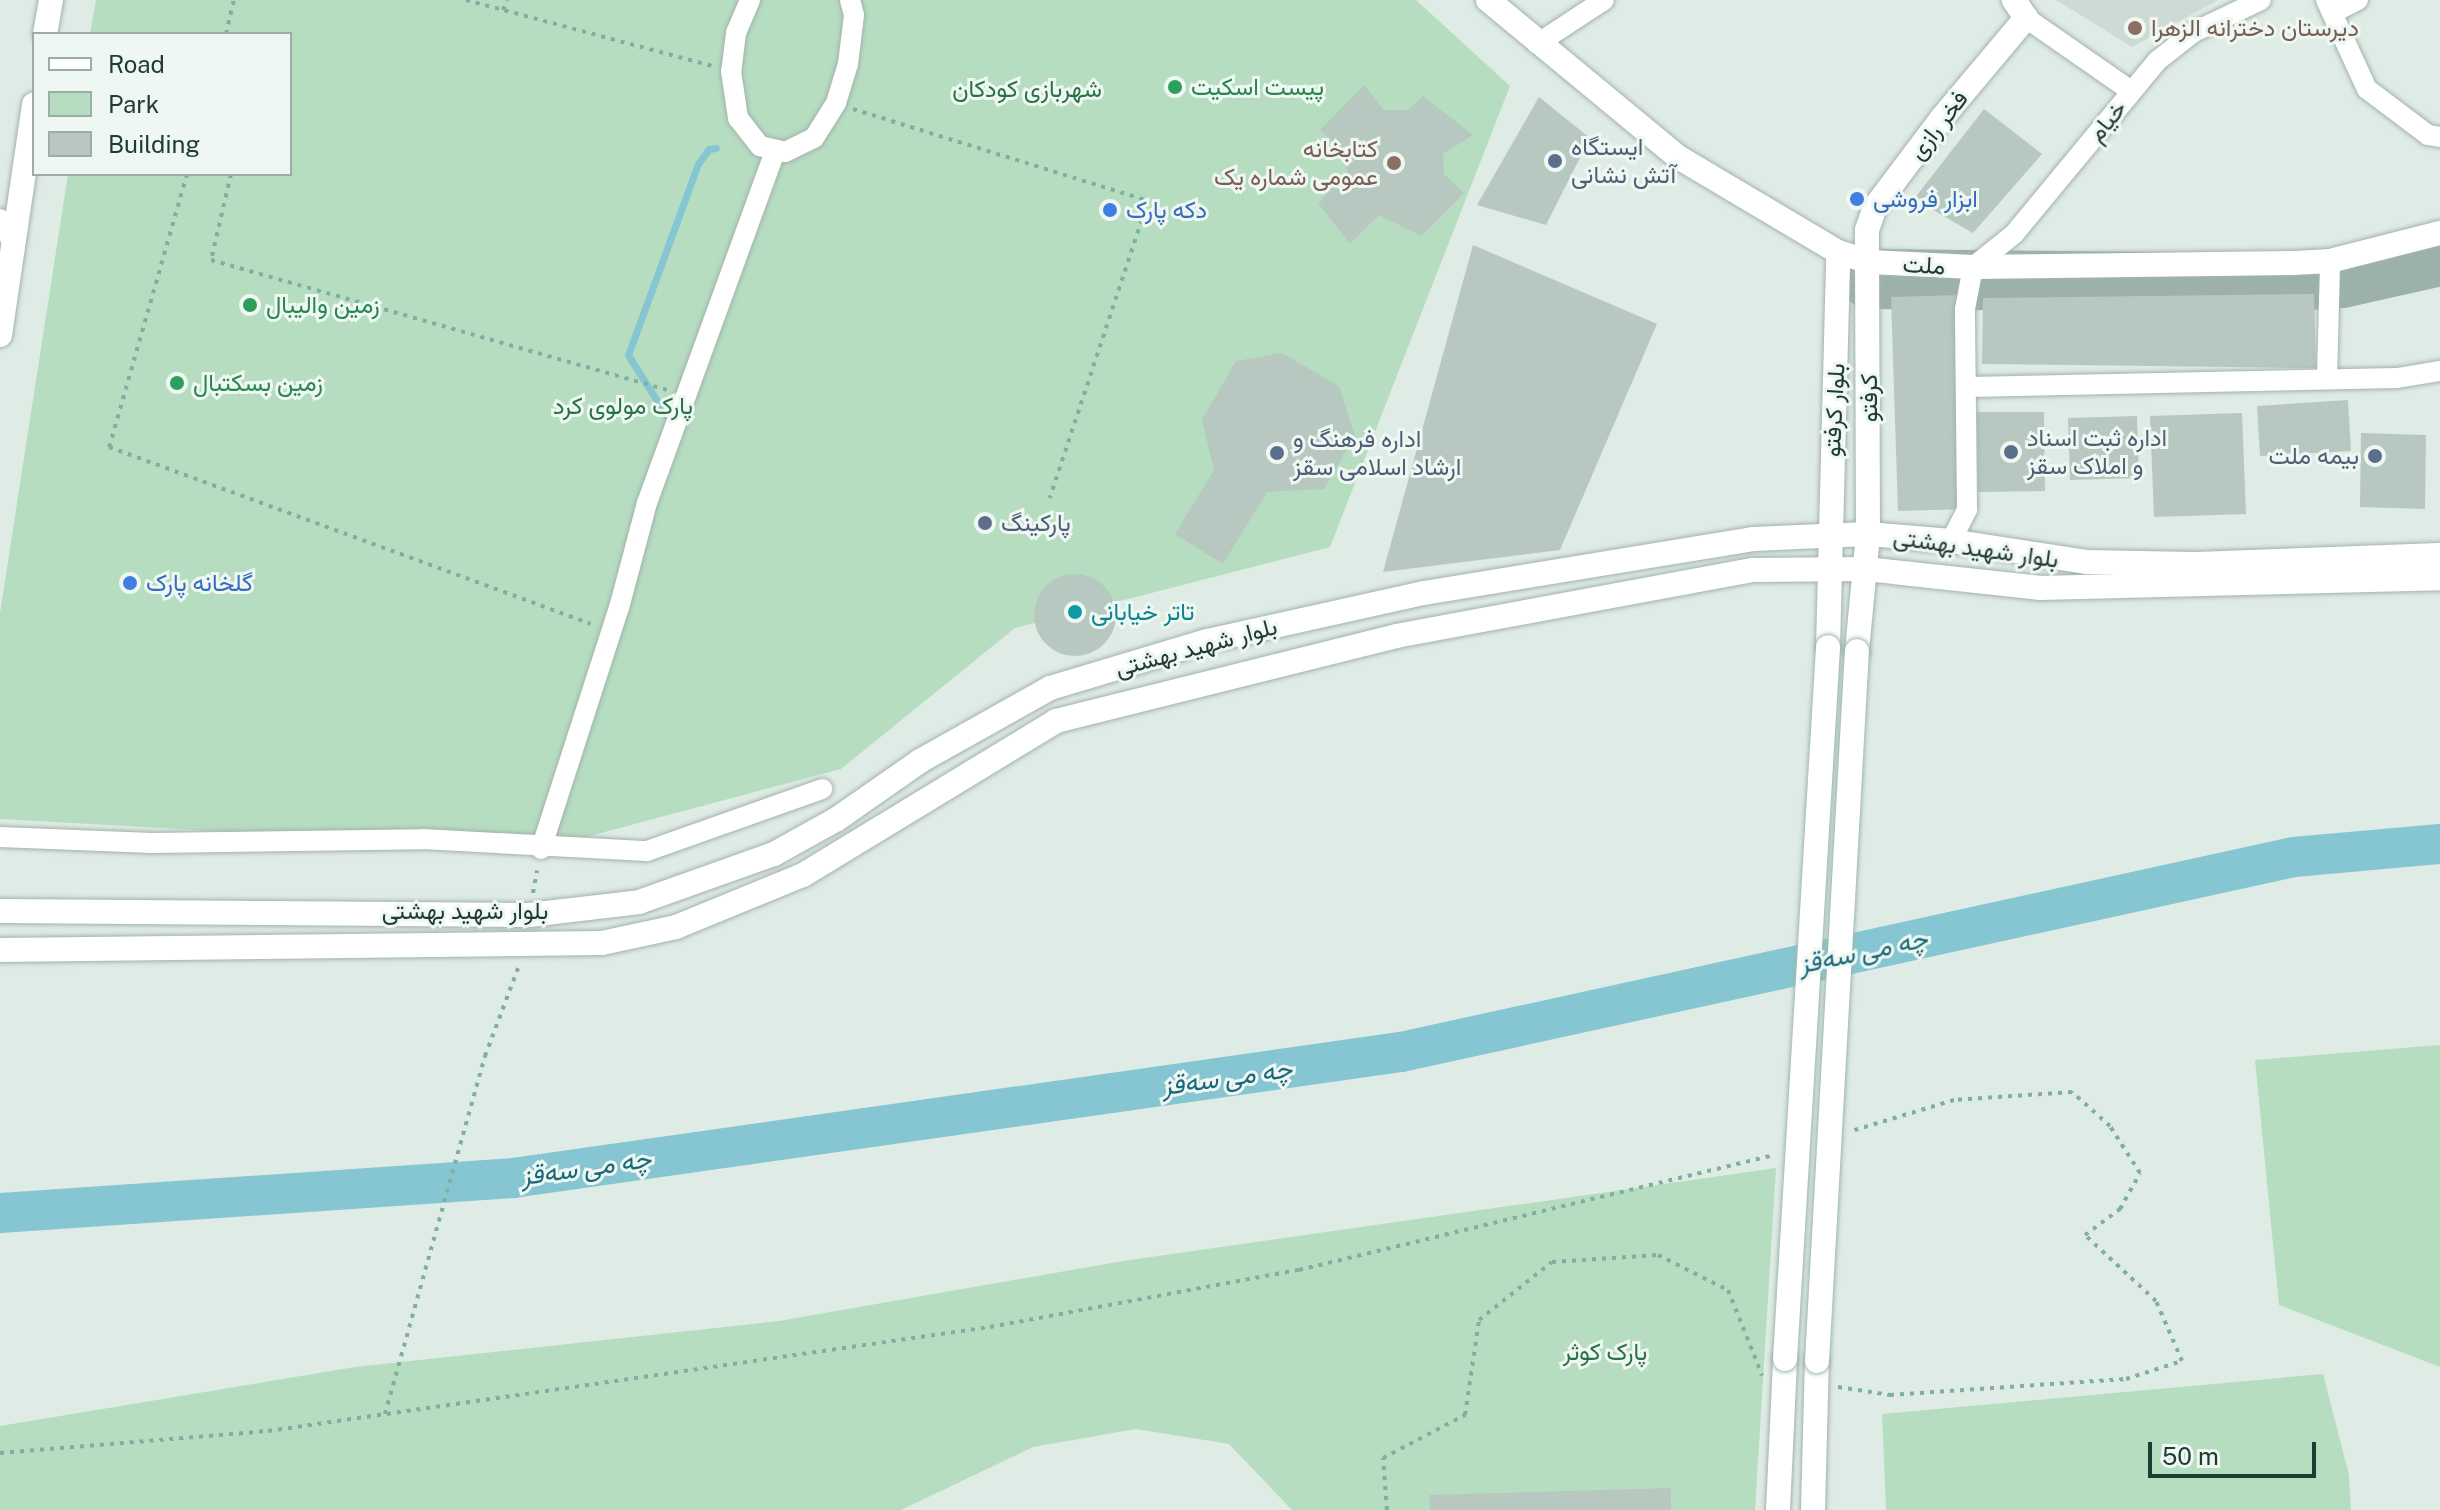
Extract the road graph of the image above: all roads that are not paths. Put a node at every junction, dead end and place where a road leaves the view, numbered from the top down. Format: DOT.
graph roads {
  1 [pos="51,0"];
  2 [pos="750,0"];
  3 [pos="850,0"];
  4 [pos="1488,0"];
  5 [pos="1604,0"];
  6 [pos="2261,0"];
  7 [pos="2358,0"];
  8 [pos="2330,6"];
  9 [pos="2020,9"];
  10 [pos="45,32"];
  11 [pos="1537,44"];
  12 [pos="2131,91"];
  13 [pos="32,117"];
  14 [pos="2440,137"];
  15 [pos="775,151"];
  16 [pos="0,219"];
  17 [pos="2440,233"];
  18 [pos="12,242"];
  19 [pos="1838,252"];
  20 [pos="2330,261"];
  21 [pos="1870,262"];
  22 [pos="1973,267"];
  23 [pos="0,335"];
  24 [pos="2440,371"];
  25 [pos="2327,379"];
  26 [pos="1969,387"];
  27 [pos="1868,534"];
  28 [pos="1827,535"];
  29 [pos="1951,541"];
  30 [pos="2440,555"];
  31 [pos="1827,569"];
  32 [pos="1866,569"];
  33 [pos="2440,578"];
  34 [pos="822,789"];
  35 [pos="0,837"];
  36 [pos="541,849"];
  37 [pos="0,911"];
  38 [pos="0,950"];
  39 [pos="1778,1510"];
  40 [pos="1813,1510"];
  1 -- 10 [label="main road"];
  2 -- 15 [label="street"];
  3 -- 15 [label="street"];
  4 -- 11 [label="main road, ملت"];
  5 -- 11 [label="street"];
  6 -- 12 [label="street, خیام"];
  7 -- 8 [label="street"];
  8 -- 14 [label="street"];
  9 -- 12 [label="street"];
  9 -- 21 [label="main road, فخر رازی"];
  11 -- 19 [label="main road, ملت"];
  12 -- 22 [label="street, خیام"];
  13 -- 18 [label="main road"];
  15 -- 36 [label="street"];
  16 -- 18 [label="street"];
  17 -- 20 [label="main road, ملت"];
  18 -- 23 [label="main road"];
  19 -- 21 [label="main road, ملت"];
  19 -- 28 [label="main road, بلوار کرفتو"];
  20 -- 22 [label="main road, ملت"];
  20 -- 25 [label="street"];
  21 -- 22 [label="main road, ملت"];
  21 -- 27 [label="main road, کرفتو"];
  22 -- 26 [label="street"];
  24 -- 25 [label="street"];
  25 -- 26 [label="street"];
  26 -- 29 [label="street"];
  27 -- 28 [label="main road, بلوار شهید بهشتی"];
  27 -- 29 [label="main road, بلوار شهید بهشتی"];
  27 -- 32 [label="main road, کرفتو"];
  28 -- 31 [label="main road, بلوار کرفتو"];
  28 -- 37 [label="main road, بلوار شهید بهشتی"];
  29 -- 30 [label="main road, بلوار شهید بهشتی"];
  31 -- 32 [label="main road, بلوار شهید بهشتی"];
  31 -- 38 [label="main road, بلوار شهید بهشتی"];
  31 -- 39 [label="main road, بلوار کرفتو, bridge"];
  32 -- 33 [label="main road, بلوار شهید بهشتی"];
  32 -- 40 [label="main road, کرفتو, bridge"];
  34 -- 36 [label="street"];
  35 -- 36 [label="street"];
}
